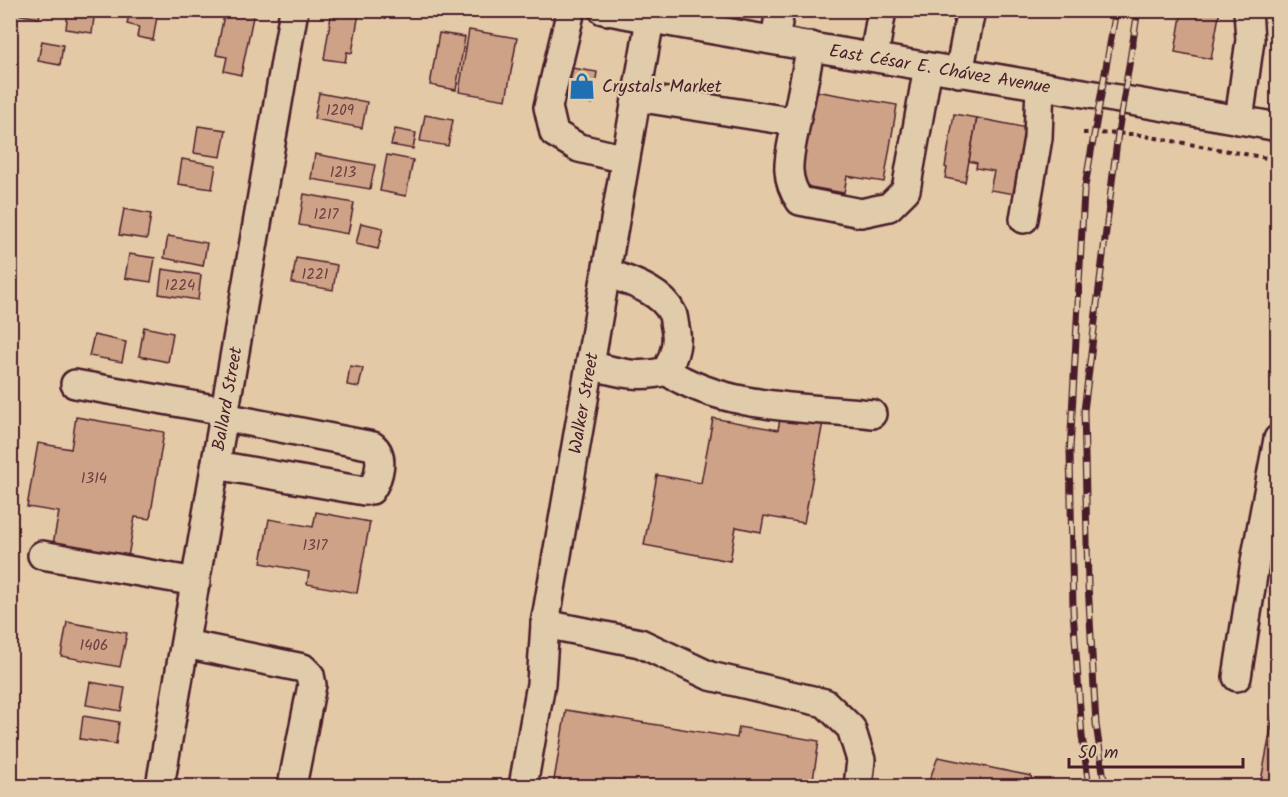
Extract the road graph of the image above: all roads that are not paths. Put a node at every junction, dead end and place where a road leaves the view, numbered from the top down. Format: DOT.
graph roads {
  1 [pos="294,10"];
  2 [pos="571,10"];
  3 [pos="780,10"];
  4 [pos="882,10"];
  5 [pos="971,10"];
  6 [pos="1248,10"];
  7 [pos="612,11"];
  8 [pos="650,19"];
  9 [pos="775,40"];
  10 [pos="811,46"];
  11 [pos="874,57"];
  12 [pos="928,67"];
  13 [pos="959,73"];
  14 [pos="1040,86"];
  15 [pos="636,97"];
  16 [pos="1239,120"];
  17 [pos="796,122"];
  18 [pos="1278,127"];
  19 [pos="625,159"];
  20 [pos="1024,219"];
  21 [pos="606,272"];
  22 [pos="590,365"];
  23 [pos="666,371"];
  24 [pos="75,384"];
  25 [pos="225,414"];
  26 [pos="872,414"];
  27 [pos="1278,439"];
  28 [pos="216,465"];
  29 [pos="42,555"];
  30 [pos="195,582"];
  31 [pos="545,624"];
  32 [pos="185,644"];
  33 [pos="1237,677"];
  34 [pos="160,786"];
  35 [pos="292,786"];
  36 [pos="522,786"];
  37 [pos="858,786"];
  1 -- 25 [label="street, Ballard Street"];
  2 -- 19 [label="street"];
  3 -- 9 [label="street"];
  4 -- 11 [label="street"];
  5 -- 13 [label="street"];
  6 -- 16 [label="street"];
  7 -- 8 [label="street, East César E. Chávez Avenue"];
  8 -- 9 [label="street, East César E. Chávez Avenue"];
  8 -- 15 [label="street, Walker Street"];
  9 -- 10 [label="street, East César E. Chávez Avenue"];
  10 -- 11 [label="street, East César E. Chávez Avenue"];
  10 -- 17 [label="street"];
  11 -- 12 [label="street, East César E. Chávez Avenue"];
  12 -- 13 [label="street, East César E. Chávez Avenue"];
  12 -- 17 [label="street"];
  13 -- 14 [label="street, East César E. Chávez Avenue"];
  14 -- 16 [label="street, East César E. Chávez Avenue"];
  14 -- 20 [label="street"];
  15 -- 17 [label="street"];
  15 -- 19 [label="street, Walker Street"];
  16 -- 18 [label="street, East César E. Chávez Avenue"];
  19 -- 21 [label="street, Walker Street"];
  21 -- 22 [label="street, Walker Street"];
  21 -- 23 [label="street"];
  22 -- 23 [label="street"];
  22 -- 31 [label="street, Walker Street"];
  23 -- 26 [label="street"];
  24 -- 25 [label="street"];
  25 -- 28 [label="street, Ballard Street"];
  25 -- 28 [label="street"];
  27 -- 33 [label="street"];
  28 -- 30 [label="street, Ballard Street"];
  29 -- 30 [label="street"];
  30 -- 32 [label="street, Ballard Street"];
  31 -- 36 [label="street, Walker Street"];
  31 -- 37 [label="street"];
  32 -- 34 [label="street, Ballard Street"];
  32 -- 35 [label="street"];
}
